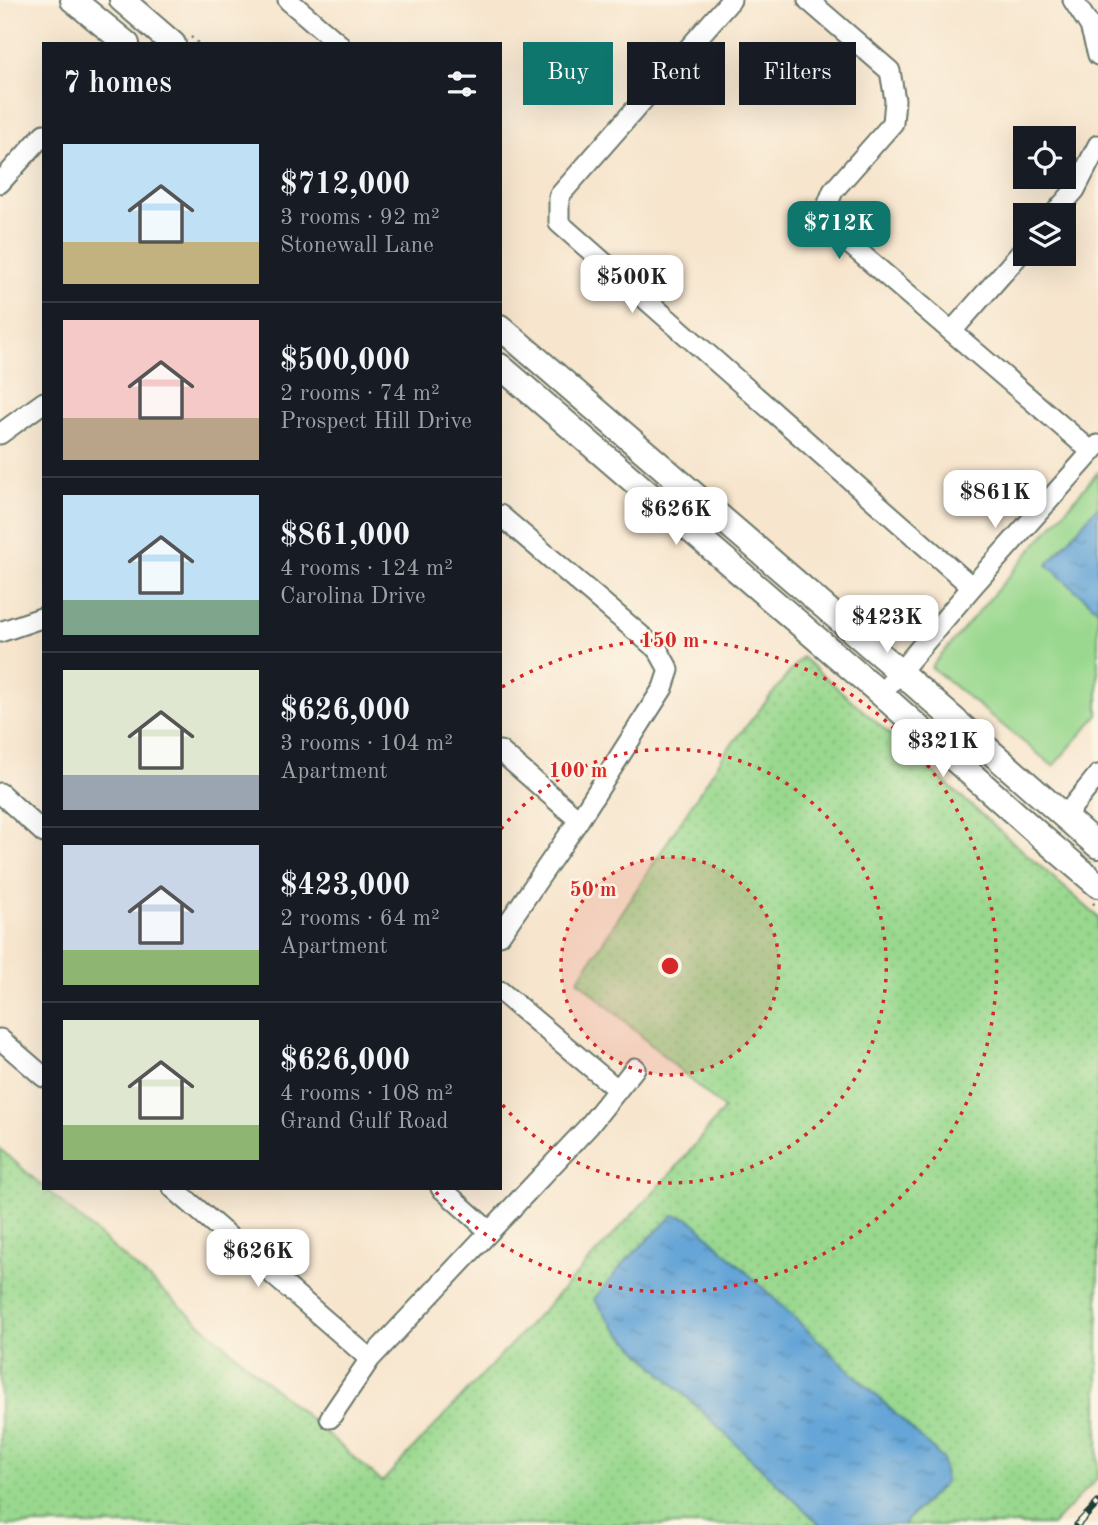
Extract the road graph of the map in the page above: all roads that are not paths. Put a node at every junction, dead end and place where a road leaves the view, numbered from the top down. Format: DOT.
graph roads {
  1 [pos="73,0"];
  2 [pos="122,0"];
  3 [pos="288,0"];
  4 [pos="731,0"];
  5 [pos="808,0"];
  6 [pos="1073,0"];
  7 [pos="124,42"];
  8 [pos="171,42"];
  9 [pos="337,42"];
  10 [pos="1098,55"];
  11 [pos="42,136"];
  12 [pos="1098,145"];
  13 [pos="0,183"];
  14 [pos="1064,203"];
  15 [pos="1013,262"];
  16 [pos="502,329"];
  17 [pos="952,331"];
  18 [pos="502,368"];
  19 [pos="42,403"];
  20 [pos="0,434"];
  21 [pos="1095,449"];
  22 [pos="502,517"];
  23 [pos="972,587"];
  24 [pos="42,618"];
  25 [pos="0,632"];
  26 [pos="900,672"];
  27 [pos="881,694"];
  28 [pos="502,753"];
  29 [pos="1098,775"];
  30 [pos="0,793"];
  31 [pos="1010,808"];
  32 [pos="1064,817"];
  33 [pos="579,820"];
  34 [pos="42,831"];
  35 [pos="1098,846"];
  36 [pos="1098,877"];
  37 [pos="1098,885"];
  38 [pos="502,932"];
  39 [pos="502,992"];
  40 [pos="0,1039"];
  41 [pos="635,1068"];
  42 [pos="42,1075"];
  43 [pos="618,1090"];
  44 [pos="175,1190"];
  45 [pos="443,1190"];
  46 [pos="489,1231"];
  47 [pos="370,1359"];
  48 [pos="330,1418"];
  1 -- 7 [label="main road"];
  2 -- 8 [label="main road"];
  3 -- 9 [label="street"];
  4 -- 23 [label="street"];
  5 -- 17 [label="street"];
  6 -- 10 [label="street"];
  11 -- 13 [label="street"];
  12 -- 14 [label="street"];
  15 -- 17 [label="street"];
  16 -- 26 [label="main road"];
  17 -- 21 [label="street"];
  18 -- 27 [label="main road"];
  19 -- 20 [label="street"];
  21 -- 23 [label="street"];
  22 -- 33 [label="street"];
  23 -- 26 [label="street"];
  24 -- 25 [label="street"];
  26 -- 27 [label="street"];
  26 -- 32 [label="main road"];
  27 -- 31 [label="main road"];
  28 -- 33 [label="street"];
  29 -- 32 [label="street"];
  30 -- 34 [label="street"];
  31 -- 36 [label="main road"];
  31 -- 37 [label="main road"];
  32 -- 35 [label="main road"];
  33 -- 38 [label="street"];
  39 -- 43 [label="street"];
  40 -- 42 [label="street"];
  41 -- 43 [label="street"];
  43 -- 46 [label="street"];
  44 -- 47 [label="street"];
  45 -- 46 [label="street"];
  46 -- 47 [label="street"];
  47 -- 48 [label="street"];
}
